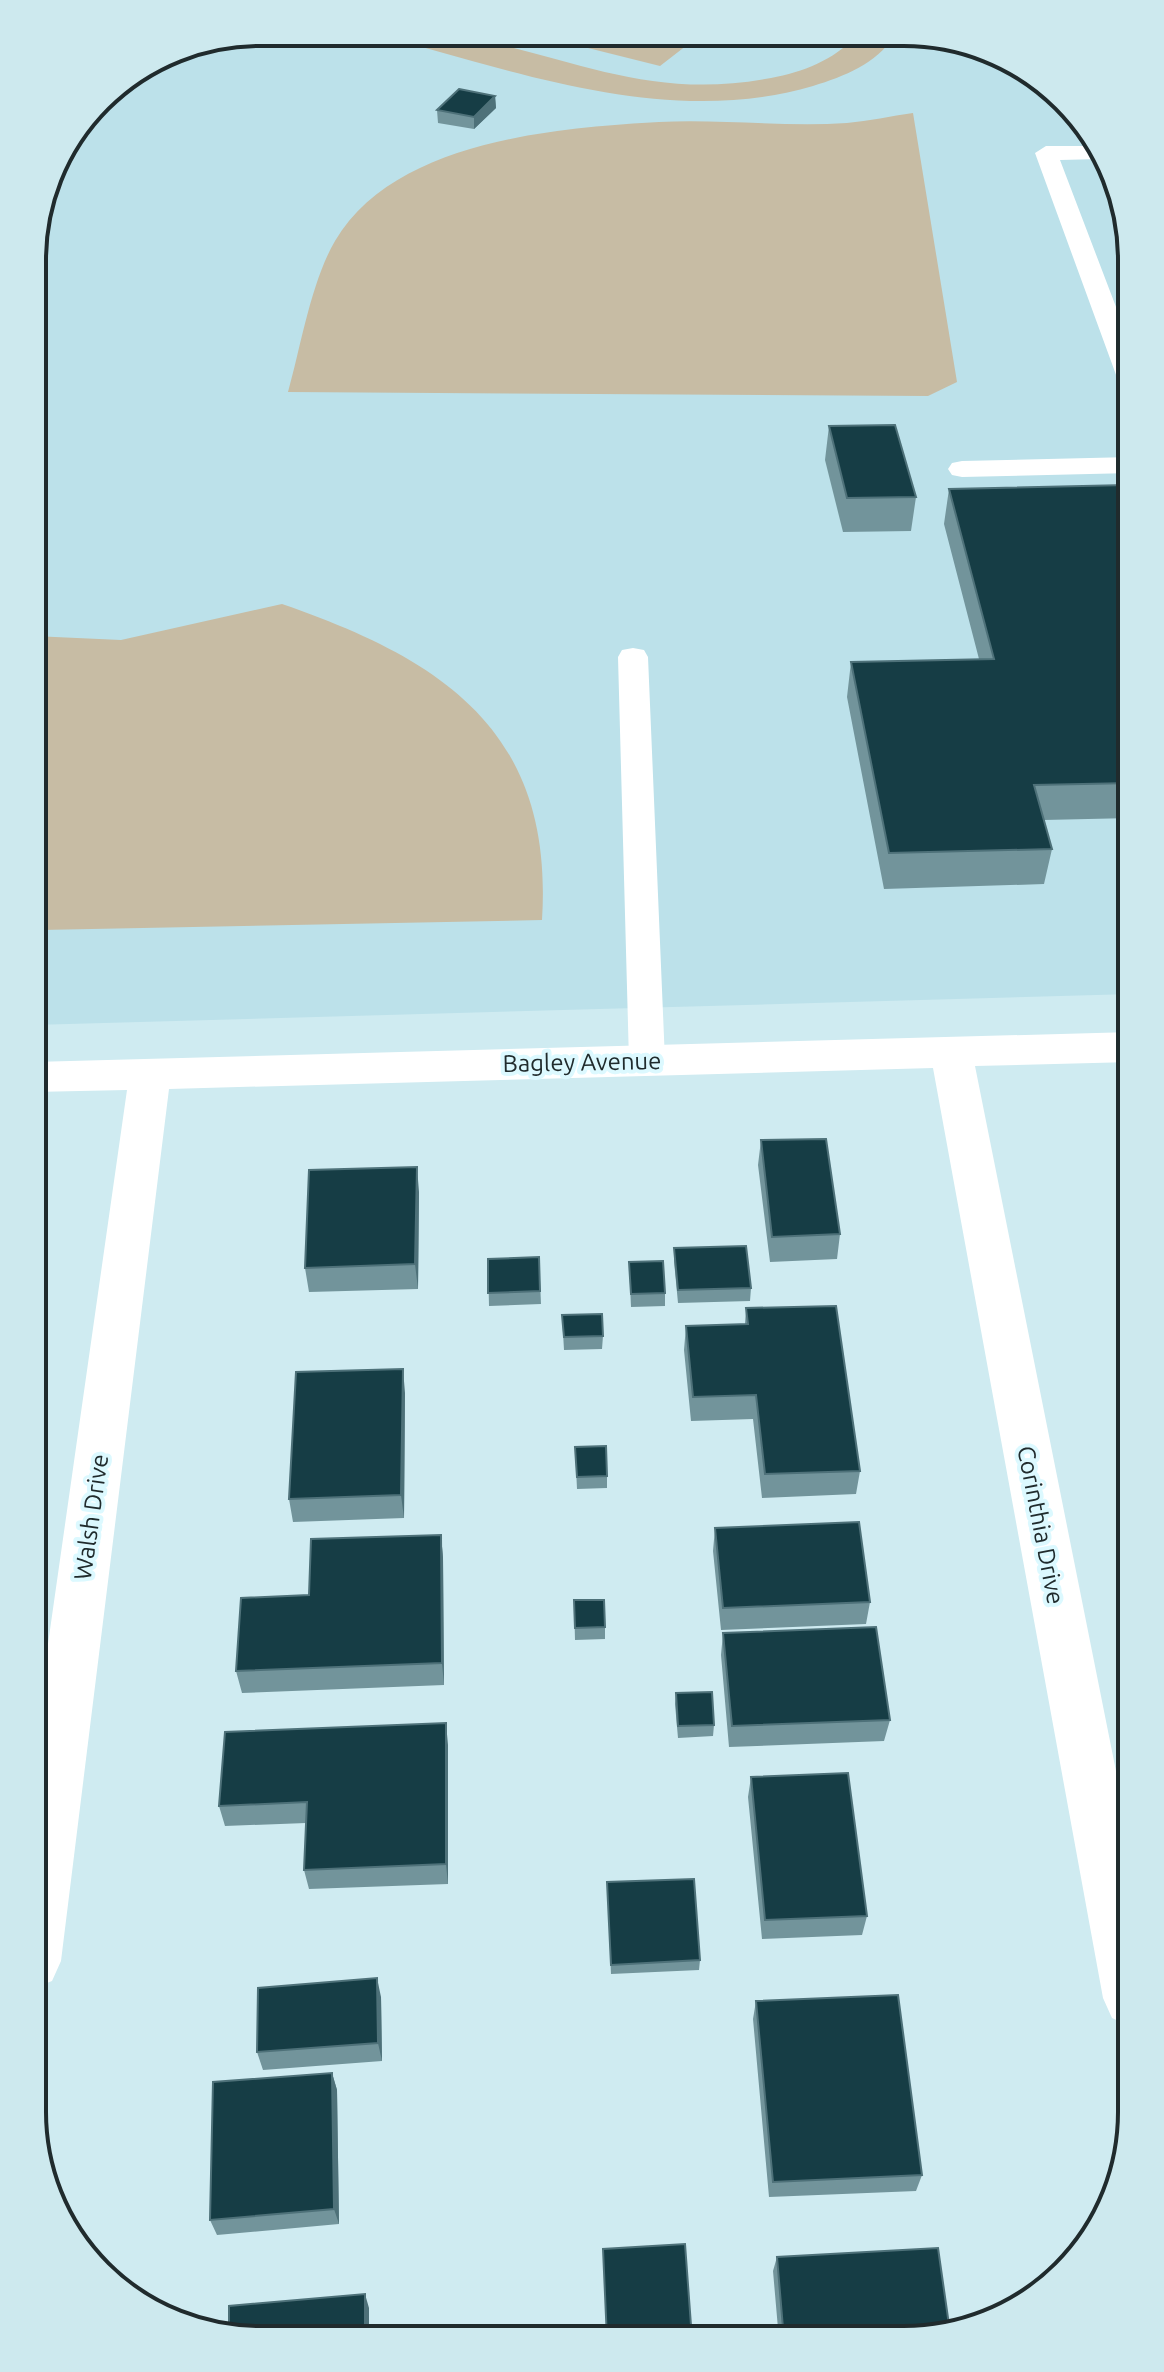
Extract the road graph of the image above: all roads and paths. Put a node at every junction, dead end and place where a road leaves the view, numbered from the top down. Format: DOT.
graph roads {
  1 [pos="1089,153"];
  2 [pos="1118,319"];
  3 [pos="1118,465"];
  4 [pos="962,469"];
  5 [pos="633,657"];
  6 [pos="1118,1047"];
  7 [pos="951,1052"];
  8 [pos="647,1061"];
  9 [pos="150,1073"];
  10 [pos="46,1077"];
  11 [pos="46,1856"];
  12 [pos="1118,1925"];
  1 -- 2 [label="lane"];
  3 -- 4 [label="lane"];
  5 -- 8 [label="lane"];
  6 -- 7 [label="street, Bagley Avenue"];
  7 -- 8 [label="street, Bagley Avenue"];
  7 -- 12 [label="street, Corinthia Drive"];
  8 -- 9 [label="street, Bagley Avenue"];
  9 -- 10 [label="street, Bagley Avenue"];
  9 -- 11 [label="street, Walsh Drive"];
}
